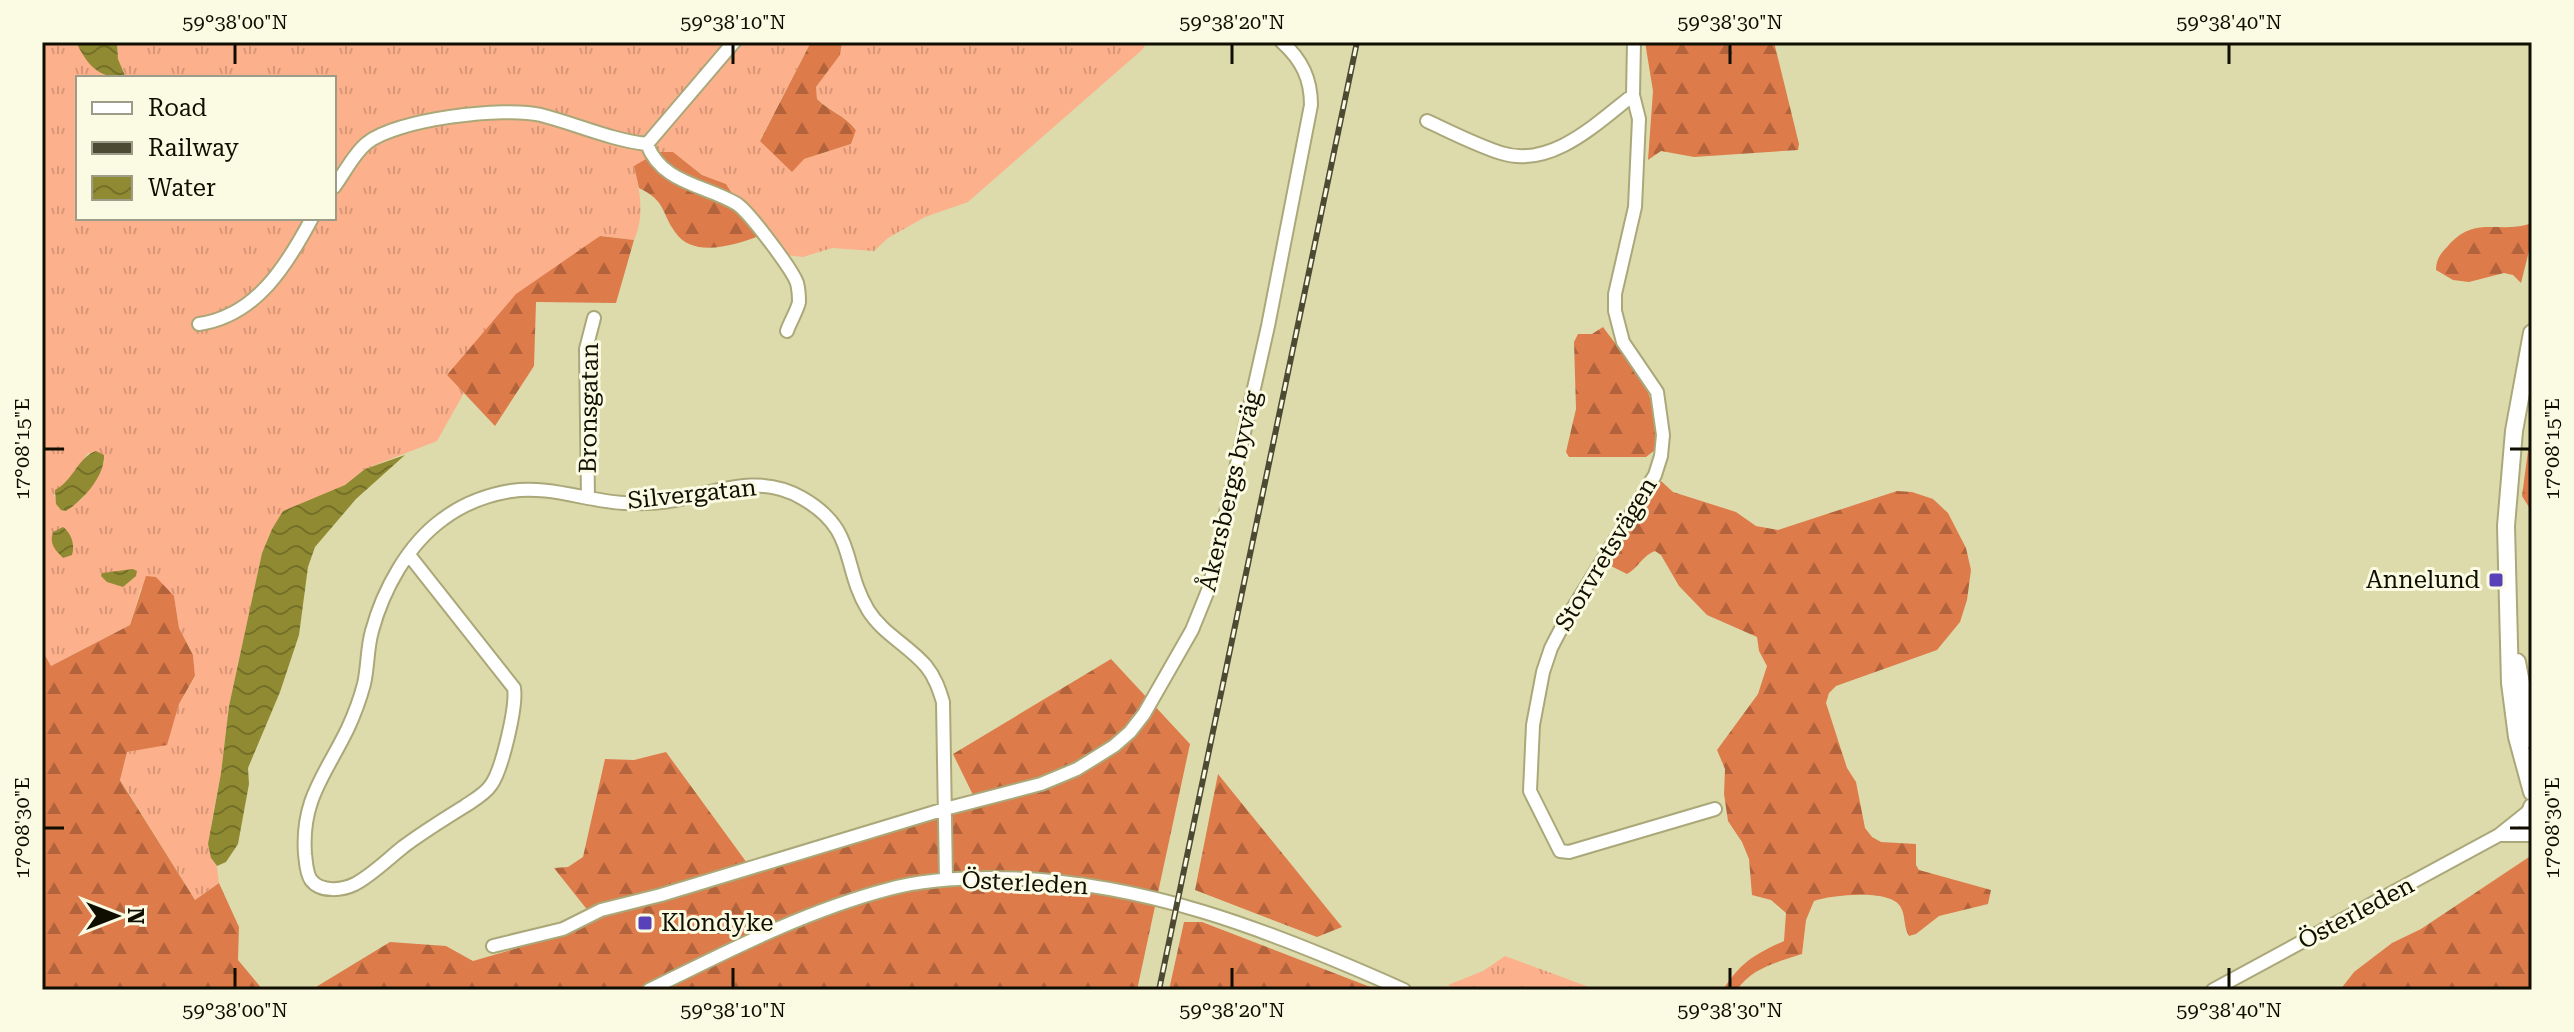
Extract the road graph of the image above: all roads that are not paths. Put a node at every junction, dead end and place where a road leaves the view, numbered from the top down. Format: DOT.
graph roads {
  1 [pos="734,42"];
  2 [pos="1282,42"];
  3 [pos="1634,42"];
  4 [pos="1633,95"];
  5 [pos="1427,121"];
  6 [pos="647,144"];
  7 [pos="336,184"];
  8 [pos="311,220"];
  9 [pos="594,318"];
  10 [pos="199,324"];
  11 [pos="787,331"];
  12 [pos="2532,333"];
  13 [pos="588,498"];
  14 [pos="409,555"];
  15 [pos="2509,613"];
  16 [pos="2532,740"];
  17 [pos="2532,792"];
  18 [pos="945,809"];
  19 [pos="1715,809"];
  20 [pos="2530,809"];
  21 [pos="2532,834"];
  22 [pos="2499,835"];
  23 [pos="946,879"];
  24 [pos="493,946"];
  25 [pos="649,990"];
  26 [pos="1404,990"];
  27 [pos="2213,990"];
  1 -- 6 [label="street"];
  2 -- 18 [label="street, Åkersbergs byväg"];
  3 -- 4 [label="street, Storvretsvägen"];
  4 -- 5 [label="street"];
  4 -- 19 [label="street, Storvretsvägen"];
  6 -- 7 [label="street"];
  6 -- 11 [label="street"];
  8 -- 10 [label="street"];
  9 -- 13 [label="street, Bronsgatan"];
  12 -- 15 [label="main road"];
  13 -- 14 [label="street, Silvergatan"];
  13 -- 18 [label="street, Silvergatan"];
  14 -- 14 [label="street, Silvergatan"];
  15 -- 16 [label="main road"];
  15 -- 17 [label="main road"];
  18 -- 23 [label="street, Silvergatan"];
  18 -- 24 [label="street, Åkersbergs byväg"];
  20 -- 21 [label="main road"];
  20 -- 22 [label="street, Österleden"];
  21 -- 22 [label="street, Österleden"];
  22 -- 27 [label="street, Österleden"];
  23 -- 25 [label="street, Österleden"];
  23 -- 26 [label="street, Österleden"];
}
